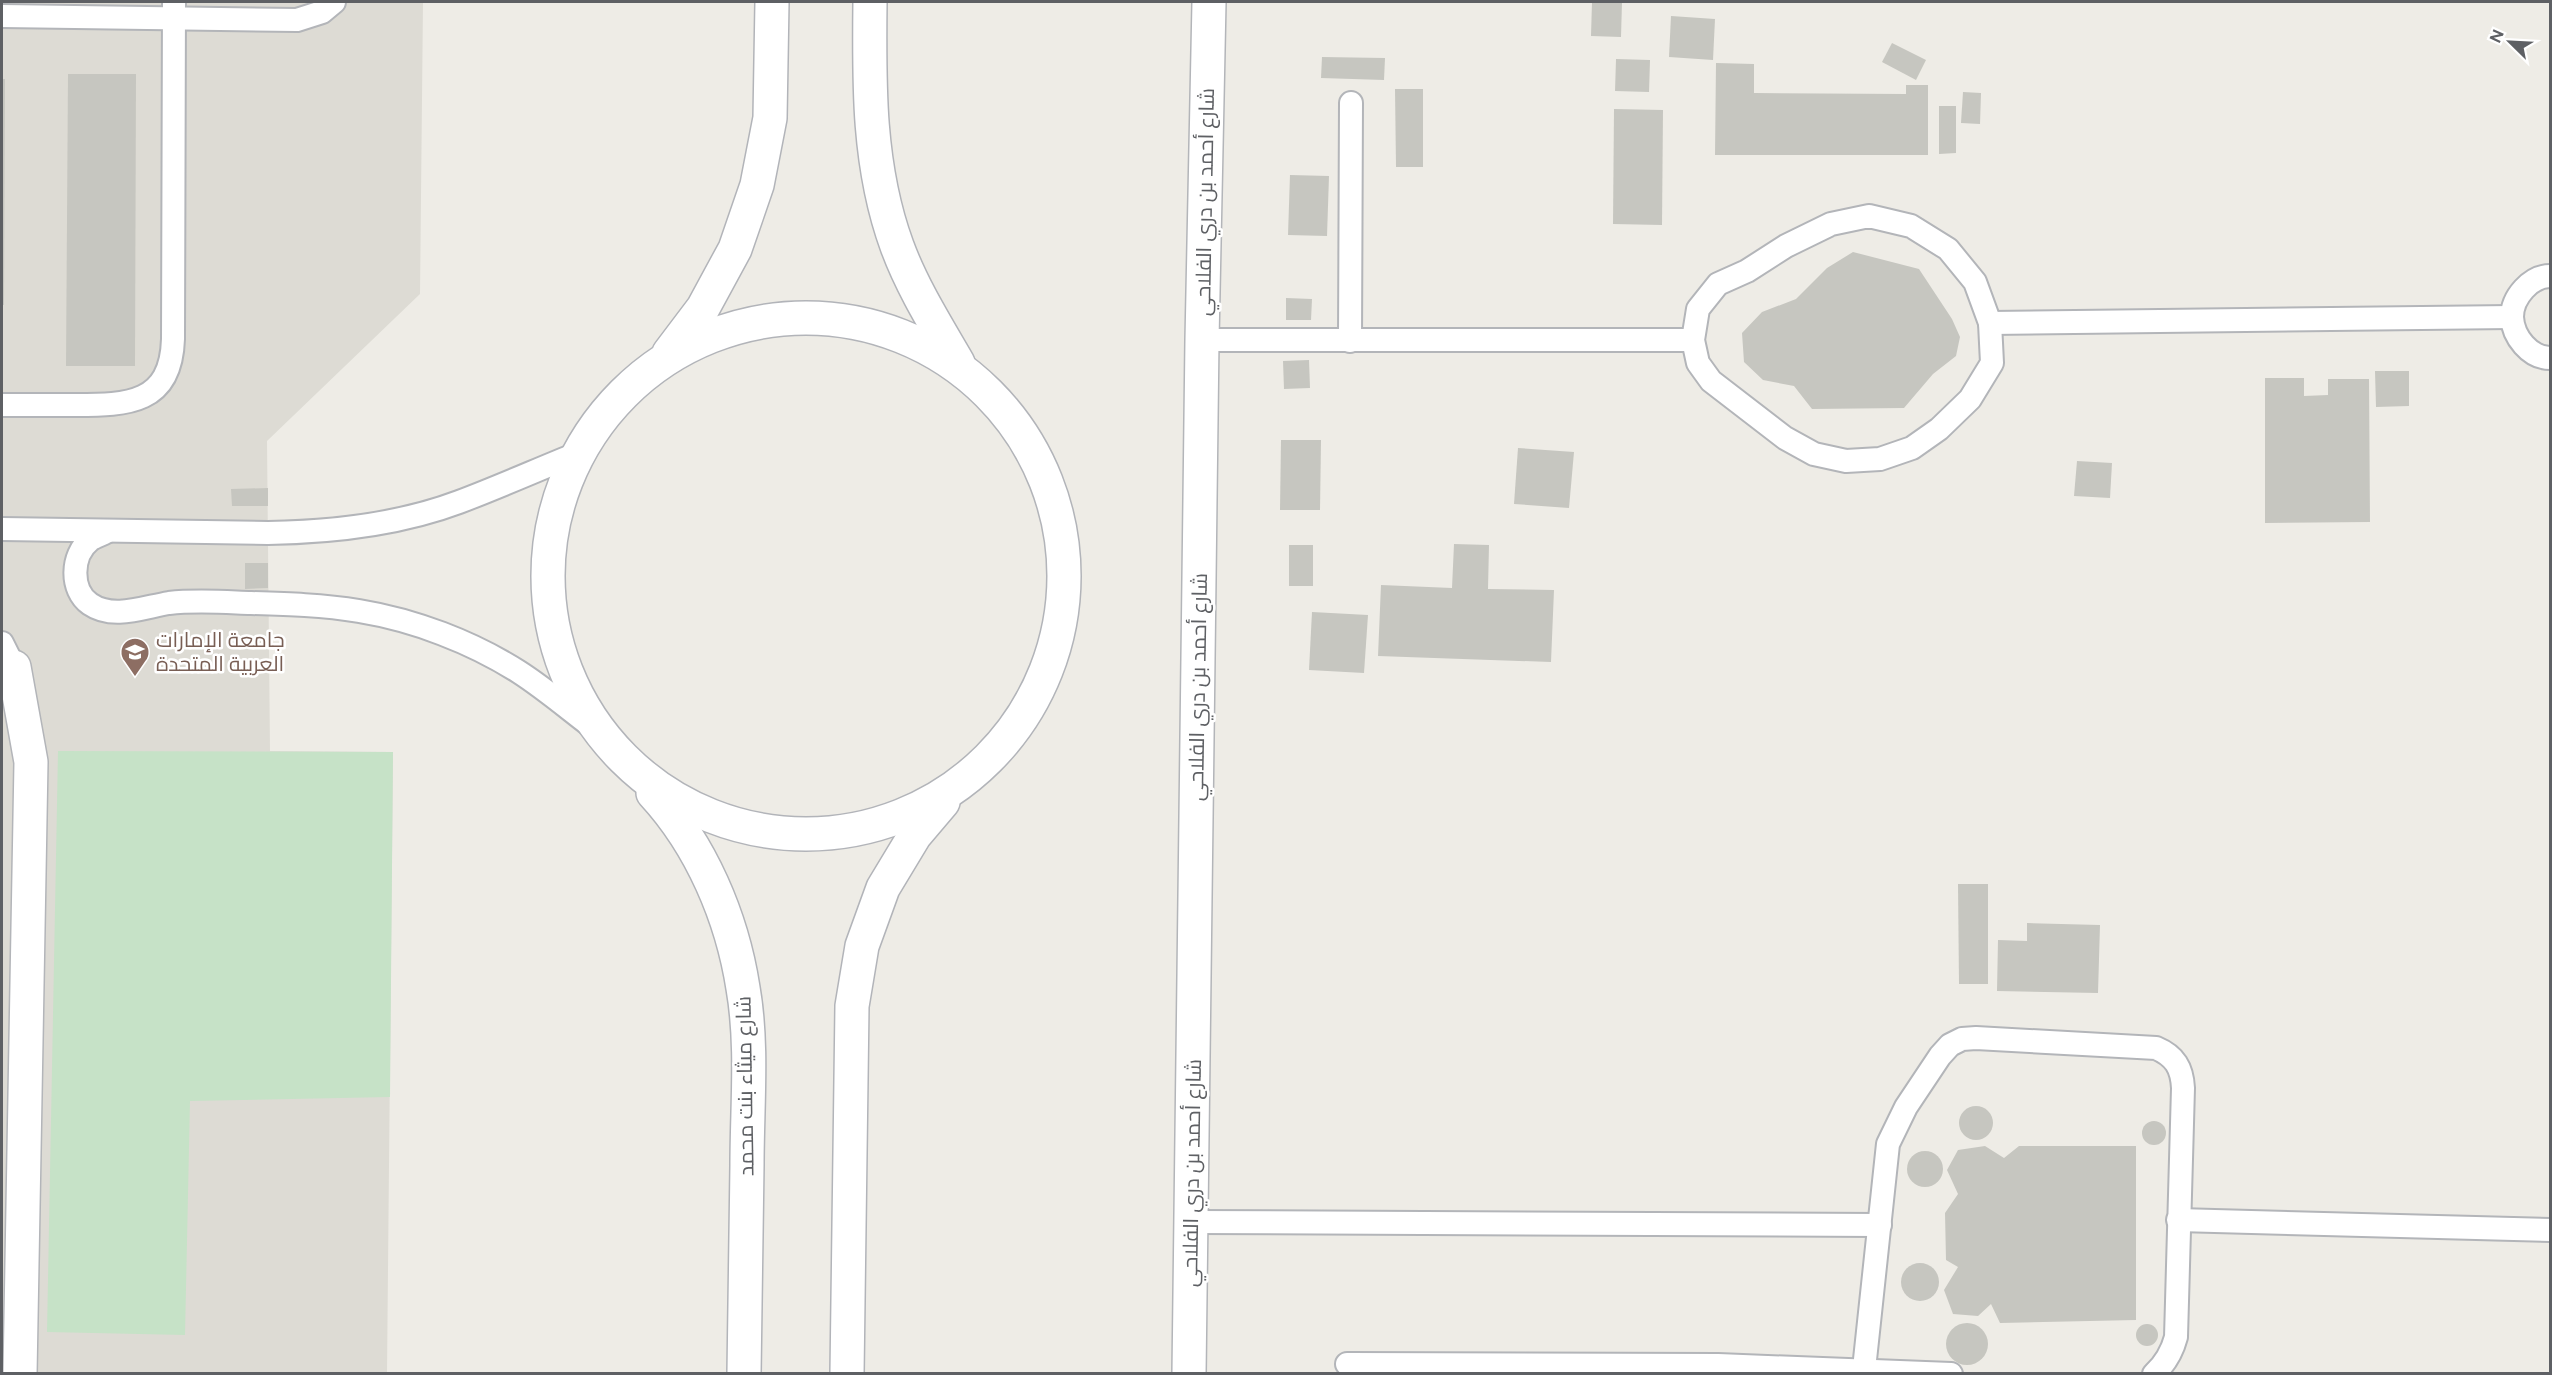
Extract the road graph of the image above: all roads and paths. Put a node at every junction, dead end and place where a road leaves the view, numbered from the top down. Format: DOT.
graph roads {
  1 [pos="334,2"];
  2 [pos="772,2"];
  3 [pos="870,2"];
  4 [pos="1209,2"];
  5 [pos="174,10"];
  6 [pos="2,16"];
  7 [pos="1351,103"];
  8 [pos="2550,276"];
  9 [pos="2512,316"];
  10 [pos="1990,323"];
  11 [pos="1202,340"];
  12 [pos="1693,340"];
  13 [pos="1350,341"];
  14 [pos="2550,358"];
  15 [pos="662,362"];
  16 [pos="961,367"];
  17 [pos="2,405"];
  18 [pos="579,453"];
  19 [pos="2,529"];
  20 [pos="106,532"];
  21 [pos="8,655"];
  22 [pos="599,732"];
  23 [pos="623,760"];
  24 [pos="954,788"];
  25 [pos="2178,1220"];
  26 [pos="1192,1222"];
  27 [pos="1880,1225"];
  28 [pos="2550,1230"];
  29 [pos="1347,1364"];
  30 [pos="1718,1369"];
  31 [pos="1864,1369"];
  32 [pos="20,1374"];
  33 [pos="744,1374"];
  34 [pos="847,1374"];
  35 [pos="1189,1374"];
  36 [pos="1952,1374"];
  37 [pos="2154,1374"];
  1 -- 5 [label="lane"];
  2 -- 15 [label="main road"];
  3 -- 16 [label="main road"];
  4 -- 11 [label="main road, شارع أحمد بن دري الفلاحي"];
  5 -- 6 [label="lane"];
  5 -- 17 [label="lane"];
  7 -- 13 [label="lane"];
  8 -- 9 [label="lane"];
  9 -- 10 [label="lane"];
  9 -- 14 [label="lane"];
  10 -- 12 [label="lane"];
  10 -- 12 [label="lane"];
  11 -- 13 [label="lane"];
  11 -- 26 [label="main road, شارع أحمد بن دري الفلاحي"];
  12 -- 13 [label="lane"];
  15 -- 16 [label="main road"];
  15 -- 18 [label="main road"];
  16 -- 24 [label="main road"];
  18 -- 20 [label="lane"];
  18 -- 22 [label="main road"];
  19 -- 20 [label="lane"];
  20 -- 22 [label="lane"];
  21 -- 32 [label="main road"];
  22 -- 23 [label="main road"];
  23 -- 24 [label="main road"];
  23 -- 33 [label="main road, شارع ميثاء بنت محمد"];
  24 -- 34 [label="main road"];
  25 -- 27 [label="lane"];
  25 -- 28 [label="lane"];
  25 -- 37 [label="lane"];
  26 -- 27 [label="lane"];
  26 -- 35 [label="main road, شارع أحمد بن دري الفلاحي"];
  27 -- 31 [label="lane"];
  29 -- 30 [label="lane"];
  30 -- 31 [label="lane"];
  31 -- 36 [label="lane"];
}
